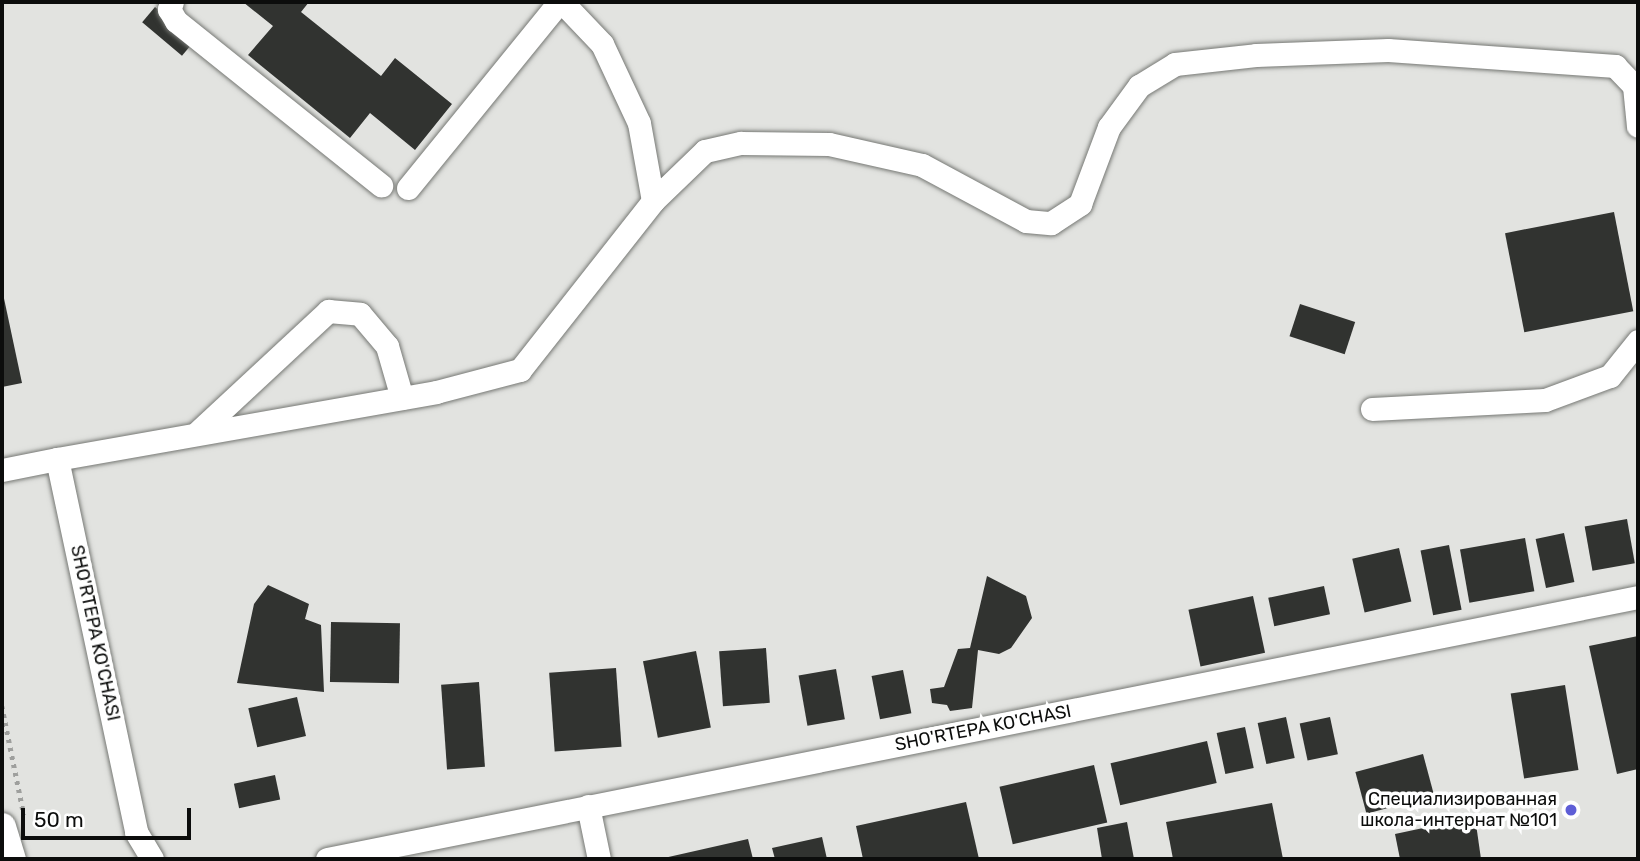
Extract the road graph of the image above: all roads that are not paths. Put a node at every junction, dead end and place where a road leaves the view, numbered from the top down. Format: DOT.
graph roads {
  1 [pos="172,2"];
  2 [pos="561,2"];
  3 [pos="1638,126"];
  4 [pos="381,185"];
  5 [pos="408,188"];
  6 [pos="653,201"];
  7 [pos="1638,341"];
  8 [pos="402,398"];
  9 [pos="1372,409"];
  10 [pos="198,432"];
  11 [pos="57,459"];
  12 [pos="2,471"];
  13 [pos="1638,597"];
  14 [pos="588,806"];
  15 [pos="14,824"];
  16 [pos="12,859"];
  17 [pos="152,859"];
  18 [pos="327,859"];
  19 [pos="599,859"];
  1 -- 4 [label="street"];
  2 -- 5 [label="street"];
  2 -- 6 [label="street"];
  3 -- 6 [label="street"];
  6 -- 8 [label="street"];
  7 -- 9 [label="street"];
  8 -- 10 [label="street"];
  8 -- 10 [label="street"];
  10 -- 11 [label="street"];
  11 -- 12 [label="street"];
  11 -- 17 [label="street, SHO'RTEPA KO'CHASI"];
  13 -- 14 [label="street, SHO'RTEPA KO'CHASI"];
  14 -- 18 [label="street, SHO'RTEPA KO'CHASI"];
  14 -- 19 [label="street"];
  15 -- 16 [label="main road"];
}
